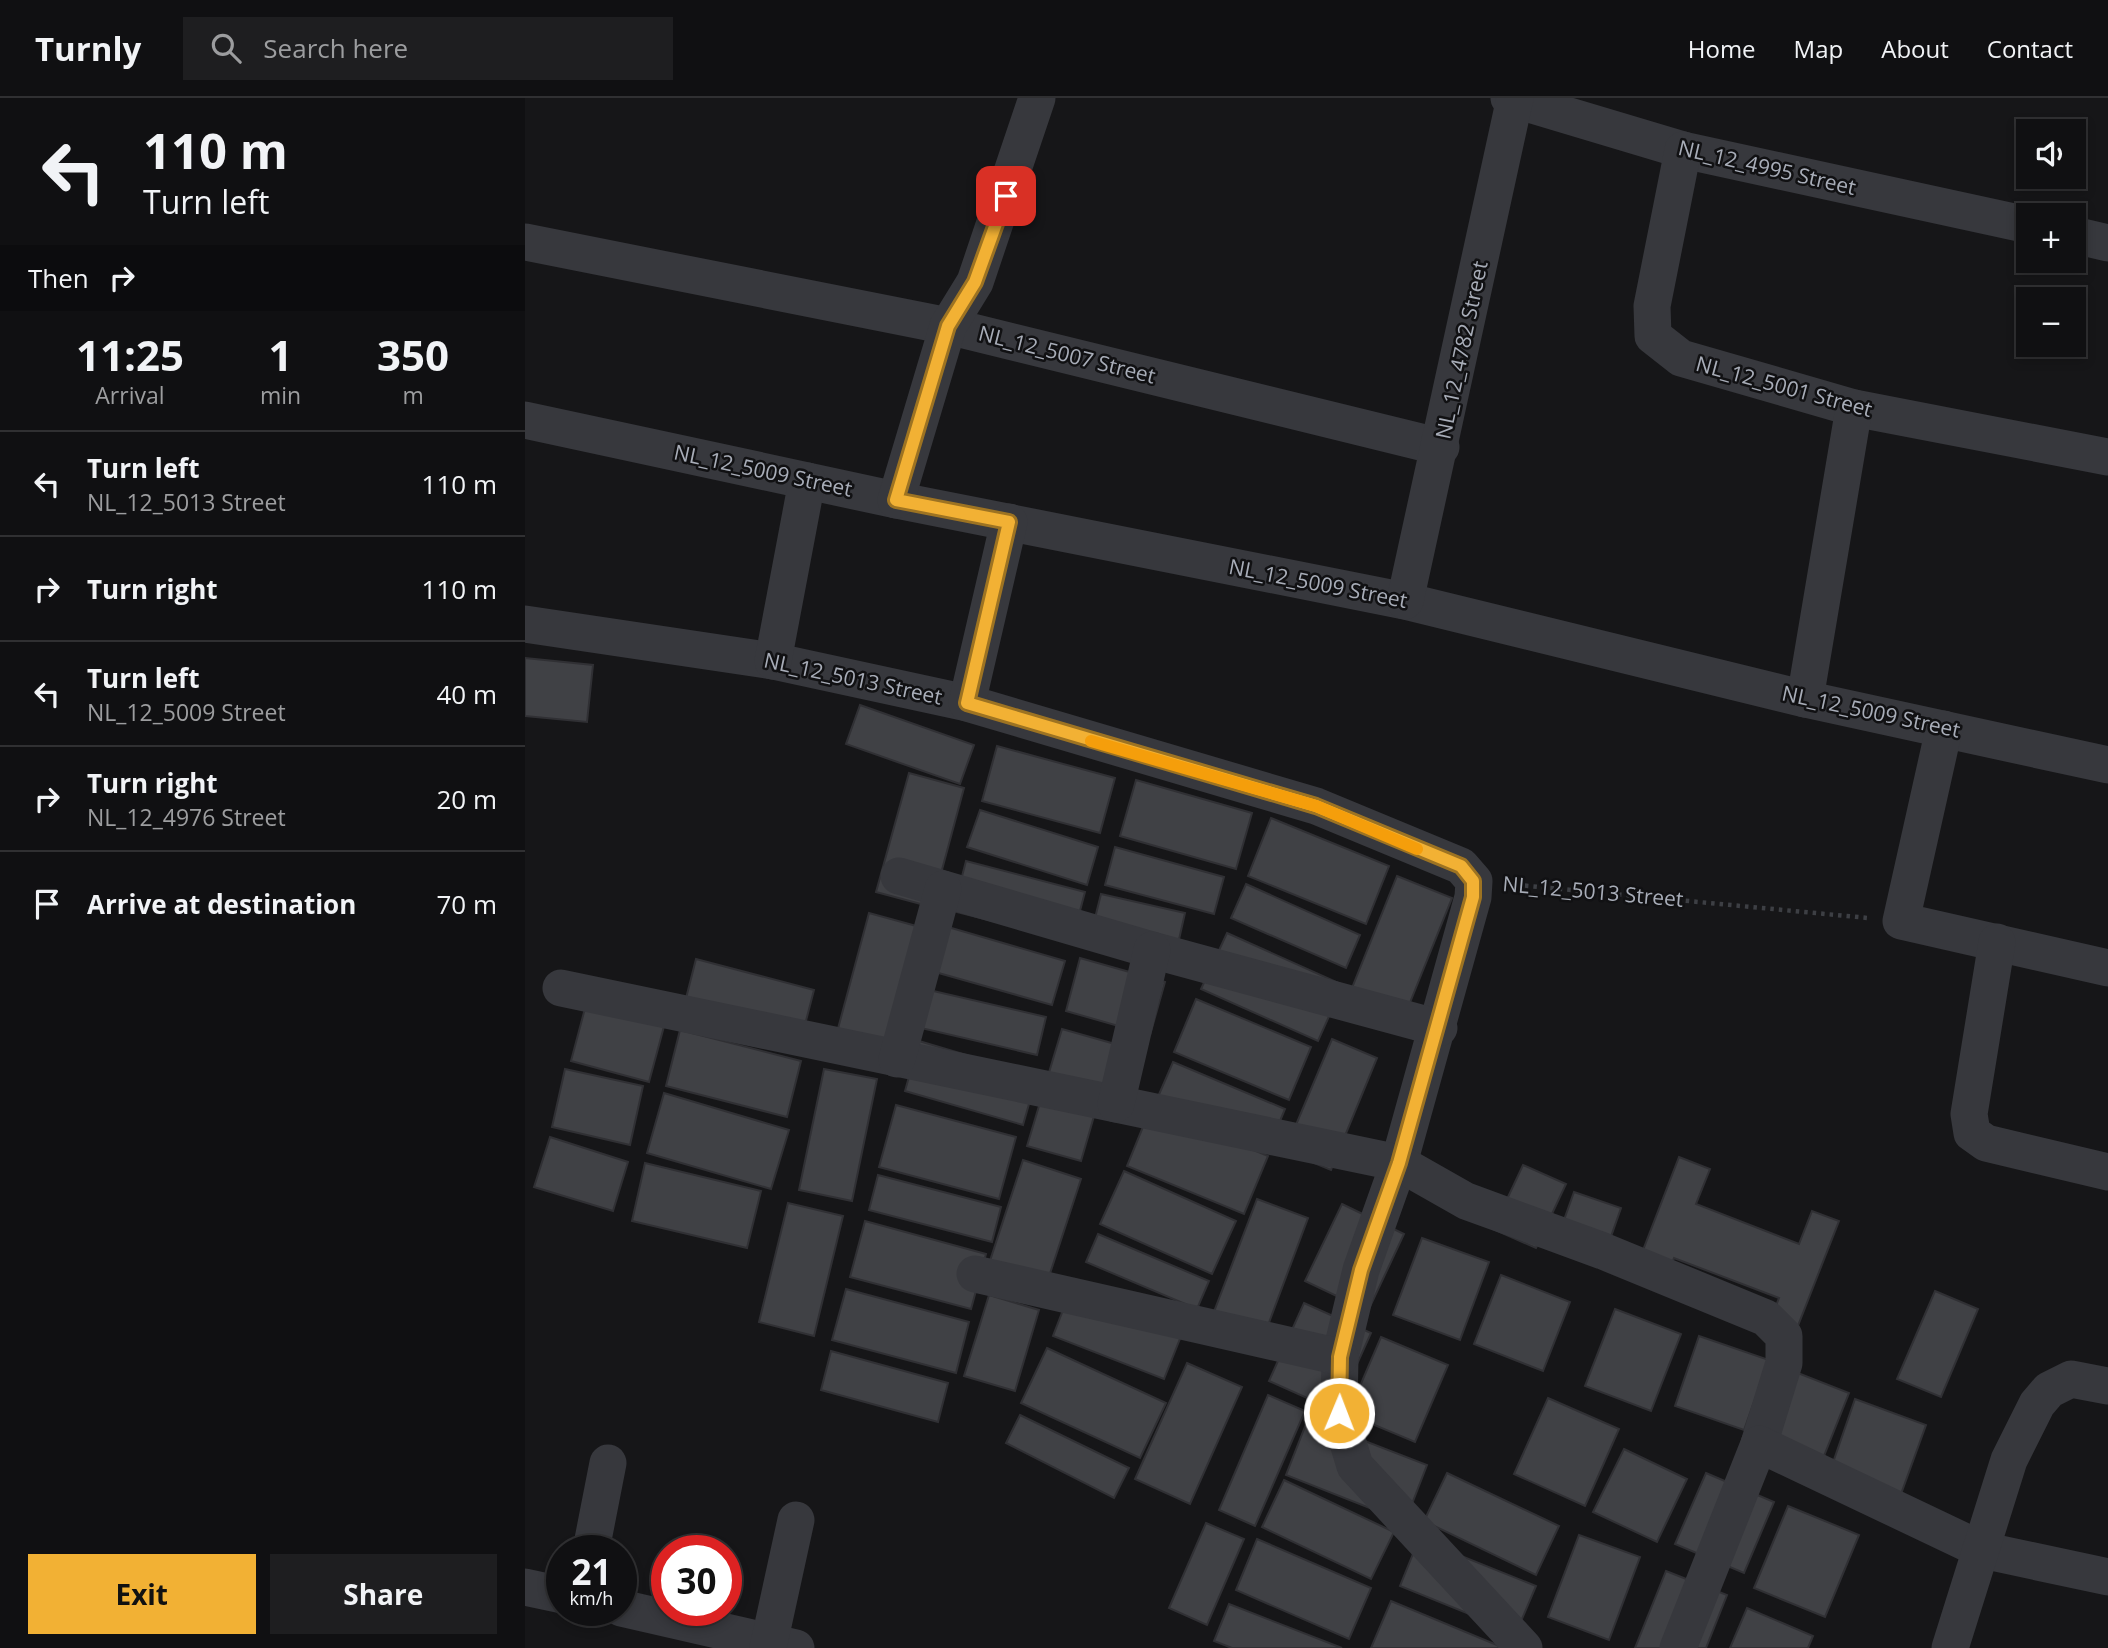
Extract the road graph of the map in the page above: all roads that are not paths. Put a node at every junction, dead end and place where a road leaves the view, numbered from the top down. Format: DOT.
graph roads {
  1 [pos="1037,98"];
  2 [pos="1513,98"];
  3 [pos="1683,150"];
  4 [pos="2016,222"];
  5 [pos="2086,238"];
  6 [pos="525,242"];
  7 [pos="2108,243"];
  8 [pos="948,326"];
  9 [pos="1854,408"];
  10 [pos="525,420"];
  11 [pos="1441,447"];
  12 [pos="2108,457"];
  13 [pos="807,481"];
  14 [pos="896,500"];
  15 [pos="1009,522"];
  16 [pos="1405,601"];
  17 [pos="525,624"];
  18 [pos="773,661"];
  19 [pos="1805,699"];
  20 [pos="967,703"];
  21 [pos="1944,729"];
  22 [pos="2108,765"];
  23 [pos="899,876"];
  24 [pos="943,889"];
  25 [pos="1997,942"];
  26 [pos="1152,950"];
  27 [pos="2108,968"];
  28 [pos="561,988"];
  29 [pos="1439,1028"];
  30 [pos="897,1059"];
  31 [pos="1116,1104"];
  32 [pos="1399,1163"];
  33 [pos="2108,1172"];
  34 [pos="975,1274"];
  35 [pos="1340,1357"];
  36 [pos="2108,1386"];
  37 [pos="1759,1444"];
  38 [pos="608,1463"];
  39 [pos="796,1520"];
  40 [pos="594,1535"];
  41 [pos="1982,1550"];
  42 [pos="2108,1577"];
  43 [pos="525,1587"];
  44 [pos="546,1592"];
  45 [pos="637,1612"];
  46 [pos="778,1645"];
  47 [pos="1524,1648"];
  48 [pos="1678,1648"];
  49 [pos="1950,1648"];
  1 -- 8 [label="street"];
  2 -- 3 [label="street, NL_12_4995 Street"];
  2 -- 11 [label="street, NL_12_4782 Street"];
  3 -- 4 [label="street, NL_12_4995 Street"];
  3 -- 9 [label="street, NL_12_5001 Street"];
  5 -- 7 [label="street"];
  6 -- 8 [label="street, NL_12_5007 Street"];
  8 -- 11 [label="street, NL_12_5007 Street"];
  8 -- 14 [label="street"];
  9 -- 12 [label="street, NL_12_5001 Street"];
  9 -- 19 [label="street"];
  10 -- 13 [label="street, NL_12_5009 Street"];
  11 -- 16 [label="street, NL_12_4782 Street"];
  13 -- 14 [label="street, NL_12_5009 Street"];
  13 -- 18 [label="street"];
  14 -- 15 [label="street, NL_12_5009 Street"];
  15 -- 16 [label="street, NL_12_5009 Street"];
  15 -- 20 [label="street"];
  16 -- 19 [label="street, NL_12_5009 Street"];
  17 -- 18 [label="street, NL_12_5013 Street"];
  18 -- 20 [label="street, NL_12_5013 Street"];
  19 -- 21 [label="street, NL_12_5009 Street"];
  20 -- 29 [label="street, NL_12_5013 Street"];
  21 -- 22 [label="street, NL_12_5009 Street"];
  21 -- 25 [label="street"];
  23 -- 24 [label="street"];
  24 -- 26 [label="street"];
  24 -- 30 [label="street"];
  25 -- 27 [label="street"];
  25 -- 33 [label="street"];
  26 -- 29 [label="street"];
  26 -- 31 [label="street"];
  28 -- 30 [label="street"];
  29 -- 32 [label="street"];
  30 -- 31 [label="street"];
  31 -- 32 [label="street"];
  32 -- 35 [label="street"];
  32 -- 37 [label="street"];
  34 -- 35 [label="street"];
  35 -- 47 [label="street"];
  36 -- 41 [label="street"];
  37 -- 41 [label="street"];
  37 -- 48 [label="street"];
  38 -- 40 [label="street"];
  39 -- 46 [label="street"];
  41 -- 42 [label="street"];
  41 -- 49 [label="street"];
  43 -- 44 [label="street"];
  45 -- 46 [label="street"];
}
